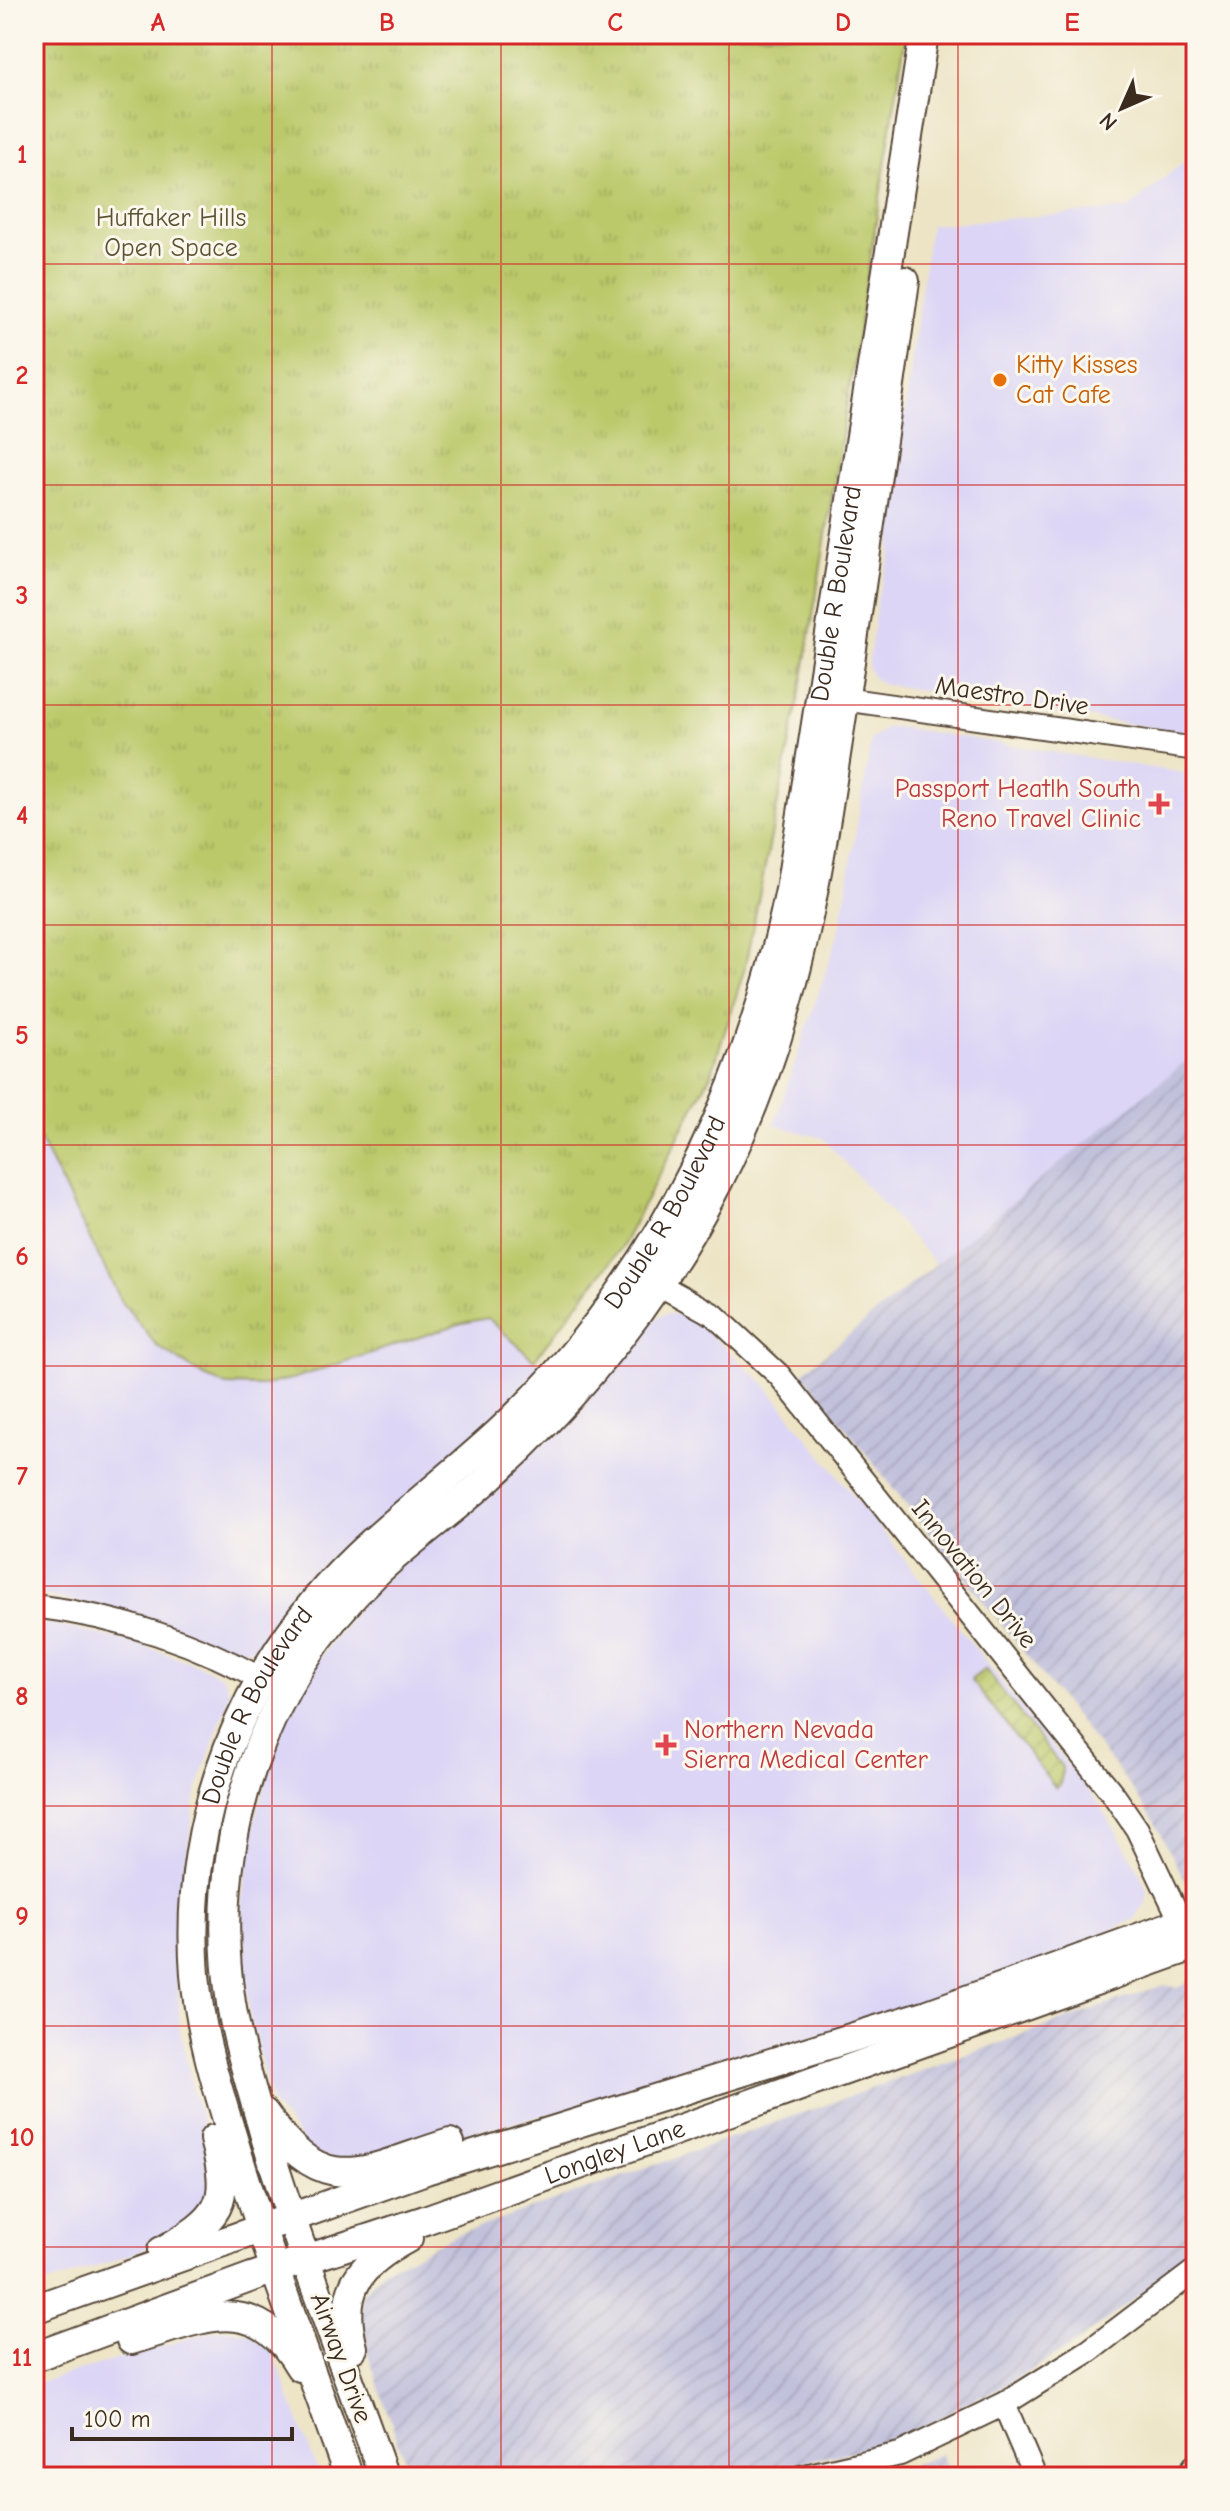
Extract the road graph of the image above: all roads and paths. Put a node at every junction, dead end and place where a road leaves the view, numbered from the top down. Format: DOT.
graph roads {
  1 [pos="924,34"];
  2 [pos="943,34"];
  3 [pos="832,698"];
  4 [pos="1196,749"];
  5 [pos="658,1284"];
  6 [pos="34,1606"];
  7 [pos="273,1685"];
  8 [pos="1192,1933"];
  9 [pos="200,2012"];
  10 [pos="250,2084"];
  11 [pos="549,2130"];
  12 [pos="477,2200"];
  13 [pos="299,2239"];
  14 [pos="268,2250"];
  15 [pos="1196,2270"];
  16 [pos="106,2283"];
  17 [pos="34,2309"];
  18 [pos="34,2357"];
  19 [pos="34,2367"];
  20 [pos="1004,2404"];
  21 [pos="332,2428"];
  22 [pos="1196,2464"];
  23 [pos="349,2477"];
  24 [pos="384,2477"];
  25 [pos="397,2477"];
  26 [pos="801,2477"];
  27 [pos="1035,2477"];
  28 [pos="1187,2477"];
  1 -- 3 [label="main road, Double R Boulevard"];
  2 -- 3 [label="main road, Double R Boulevard"];
  3 -- 4 [label="street, Maestro Drive"];
  3 -- 5 [label="main road, Double R Boulevard"];
  3 -- 7 [label="main road, Double R Boulevard"];
  5 -- 7 [label="main road, Double R Boulevard"];
  5 -- 8 [label="street, Innovation Drive"];
  6 -- 7 [label="street"];
  7 -- 9 [label="main road, Double R Boulevard"];
  7 -- 10 [label="main road, Double R Boulevard"];
  8 -- 11 [label="main road, Longley Lane"];
  8 -- 12 [label="main road, Longley Lane"];
  9 -- 14 [label="main road, Double R Boulevard"];
  9 -- 16 [label="main road"];
  10 -- 11 [label="main road"];
  10 -- 13 [label="main road, Double R Boulevard"];
  11 -- 13 [label="main road, Longley Lane"];
  12 -- 13 [label="main road, Longley Lane"];
  12 -- 25 [label="main road"];
  13 -- 14 [label="main road, Longley Lane"];
  13 -- 14 [label="main road, Longley Lane"];
  13 -- 24 [label="main road, Airway Drive"];
  14 -- 16 [label="main road, Longley Lane"];
  14 -- 18 [label="main road, Longley Lane"];
  14 -- 21 [label="main road, Airway Drive"];
  15 -- 20 [label="street"];
  16 -- 17 [label="main road, Longley Lane"];
  19 -- 21 [label="main road"];
  20 -- 26 [label="street"];
  20 -- 27 [label="street"];
  21 -- 23 [label="main road, Airway Drive"];
  22 -- 28 [label="street"];
}
